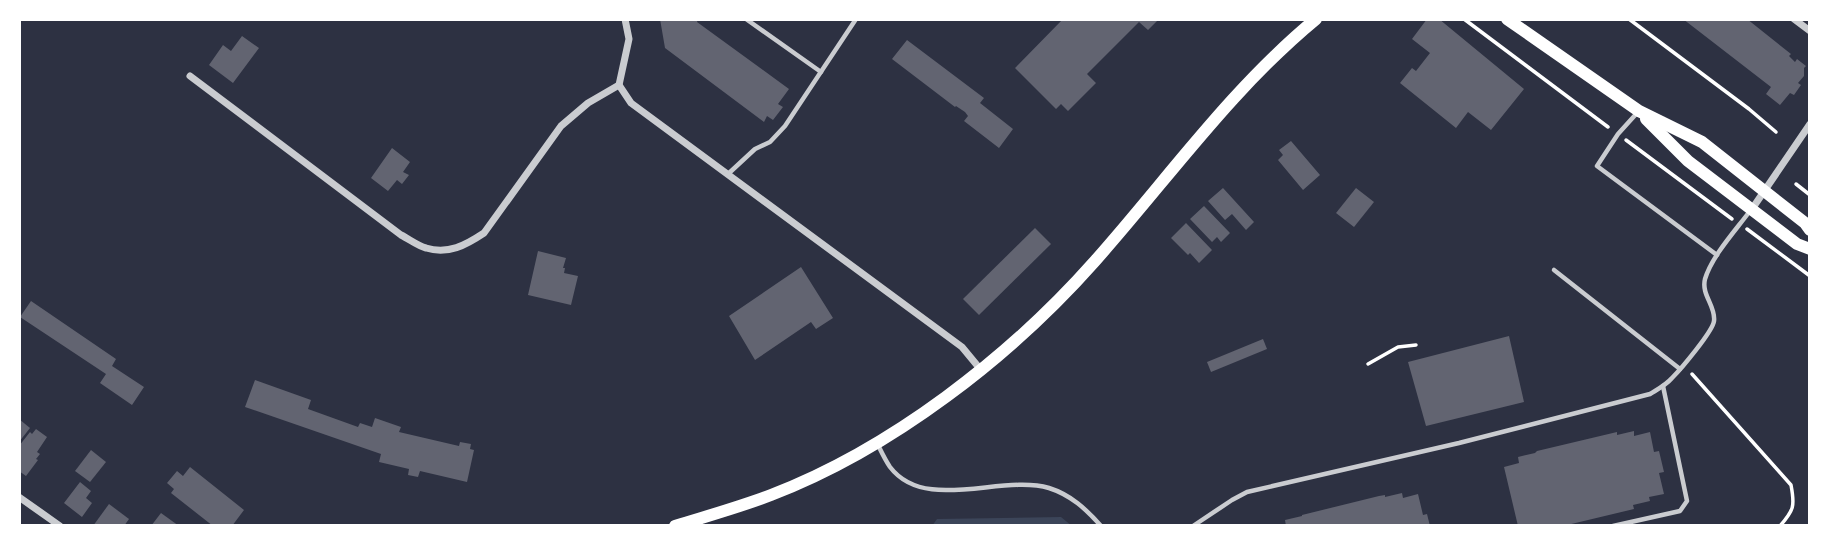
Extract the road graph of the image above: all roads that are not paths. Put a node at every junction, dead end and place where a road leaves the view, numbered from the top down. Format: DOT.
graph roads {
  1 [pos="625,19"];
  2 [pos="746,19"];
  3 [pos="856,19"];
  4 [pos="1316,19"];
  5 [pos="1507,19"];
  6 [pos="1794,19"];
  7 [pos="1810,32"];
  8 [pos="821,72"];
  9 [pos="190,76"];
  10 [pos="620,85"];
  11 [pos="1639,111"];
  12 [pos="1810,124"];
  13 [pos="728,174"];
  14 [pos="1765,190"];
  15 [pos="1752,209"];
  16 [pos="1810,230"];
  17 [pos="1810,249"];
  18 [pos="1717,256"];
  19 [pos="1554,270"];
  20 [pos="1680,369"];
  21 [pos="981,370"];
  22 [pos="1663,386"];
  23 [pos="877,442"];
  24 [pos="19,497"];
  25 [pos="60,526"];
  26 [pos="675,526"];
  27 [pos="1101,526"];
  28 [pos="1193,526"];
  29 [pos="1613,526"];
  1 -- 10 [label="street"];
  2 -- 8 [label="lane"];
  3 -- 8 [label="lane"];
  4 -- 21 [label="main road"];
  5 -- 11 [label="main road"];
  6 -- 7 [label="street"];
  8 -- 13 [label="lane"];
  9 -- 10 [label="street"];
  10 -- 13 [label="street"];
  11 -- 14 [label="main road"];
  11 -- 15 [label="main road"];
  11 -- 18 [label="lane"];
  12 -- 14 [label="street"];
  13 -- 21 [label="street"];
  14 -- 15 [label="street"];
  14 -- 16 [label="main road"];
  15 -- 17 [label="main road"];
  15 -- 18 [label="lane"];
  18 -- 20 [label="lane"];
  19 -- 20 [label="lane"];
  20 -- 22 [label="lane"];
  21 -- 23 [label="main road"];
  22 -- 28 [label="lane"];
  22 -- 29 [label="lane"];
  23 -- 26 [label="main road"];
  23 -- 27 [label="lane"];
  24 -- 25 [label="street"];
}
